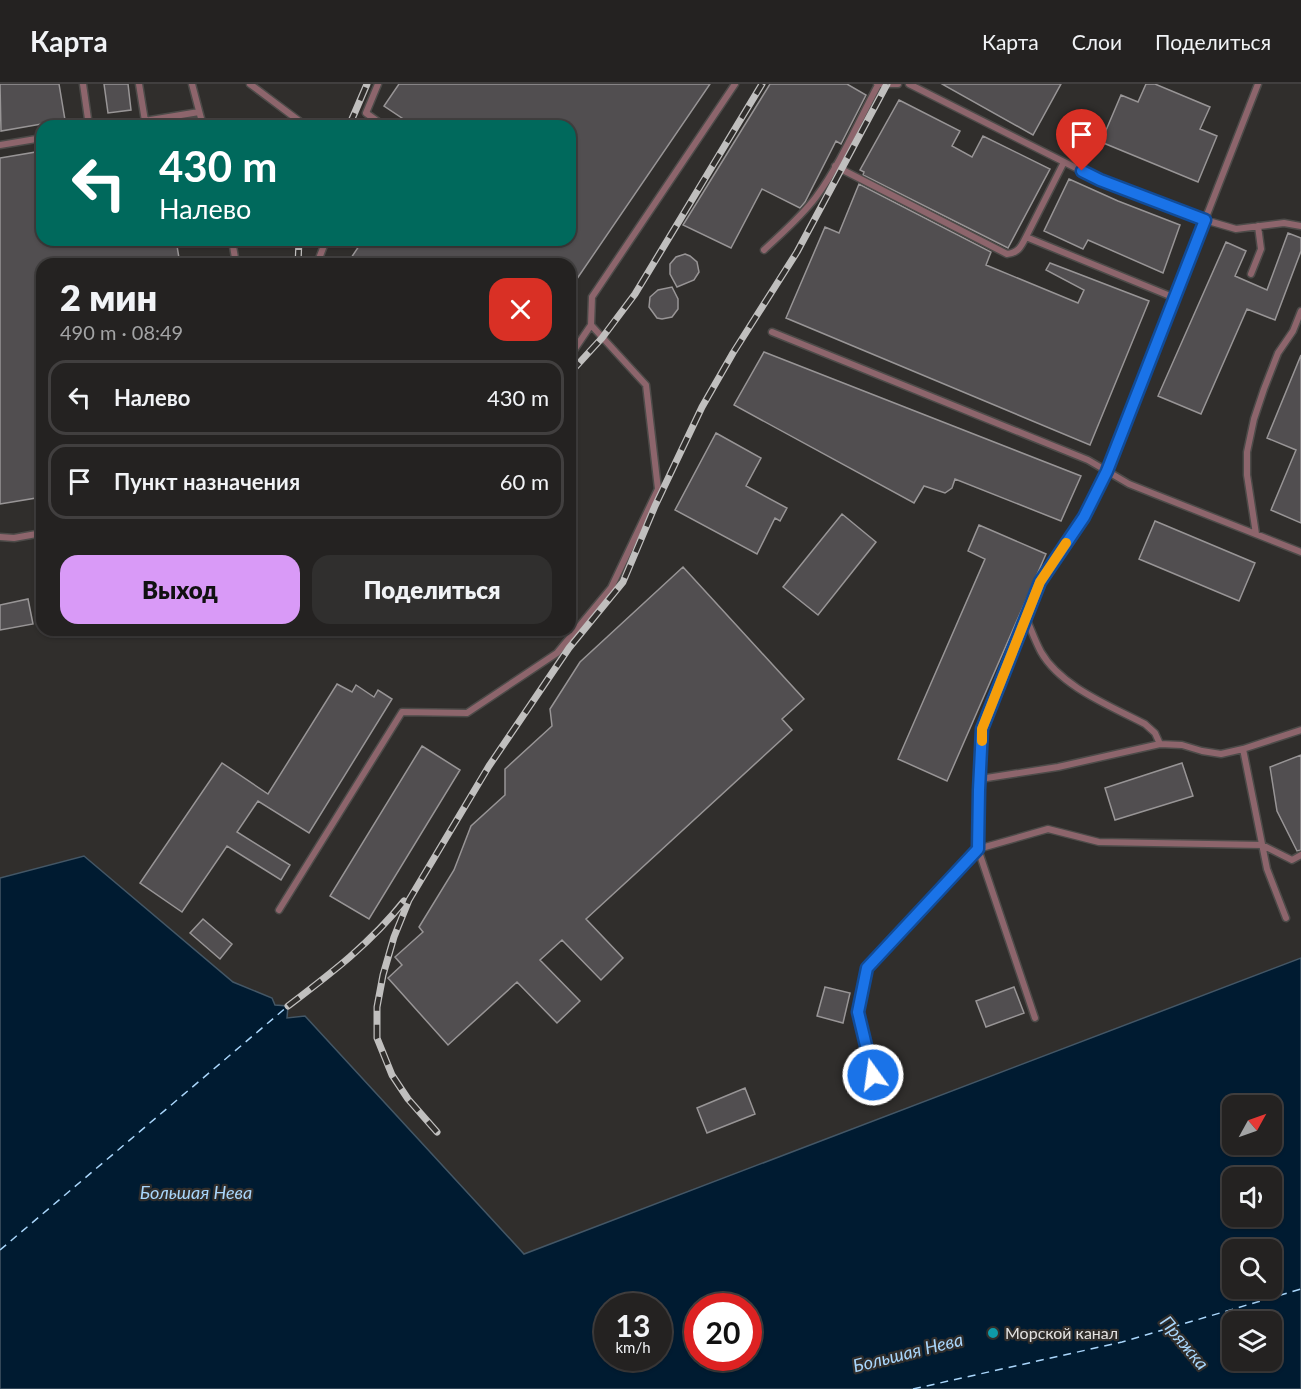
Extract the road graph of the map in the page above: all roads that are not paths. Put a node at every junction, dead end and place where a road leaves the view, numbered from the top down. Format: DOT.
graph roads {
  1 [pos="83,84"];
  2 [pos="139,84"];
  3 [pos="192,84"];
  4 [pos="250,84"];
  5 [pos="378,84"];
  6 [pos="735,84"];
  7 [pos="878,84"];
  8 [pos="898,84"];
  9 [pos="909,84"];
  10 [pos="1258,84"];
  11 [pos="199,112"];
  12 [pos="88,120"];
  13 [pos="145,120"];
  14 [pos="151,120"];
  15 [pos="201,120"];
  16 [pos="298,120"];
  17 [pos="376,120"];
  18 [pos="36,139"];
  19 [pos="0,145"];
  20 [pos="1064,162"];
  21 [pos="835,166"];
  22 [pos="1205,220"];
  23 [pos="1301,225"];
  24 [pos="1258,226"];
  25 [pos="1026,237"];
  26 [pos="764,250"];
  27 [pos="1251,274"];
  28 [pos="1175,298"];
  29 [pos="1301,311"];
  30 [pos="591,325"];
  31 [pos="772,332"];
  32 [pos="576,347"];
  33 [pos="1107,471"];
  34 [pos="36,534"];
  35 [pos="1256,534"];
  36 [pos="0,537"];
  37 [pos="1301,552"];
  38 [pos="1026,618"];
  39 [pos="576,630"];
  40 [pos="571,636"];
  41 [pos="1301,730"];
  42 [pos="1160,744"];
  43 [pos="1243,749"];
  44 [pos="980,779"];
  45 [pos="1262,846"];
  46 [pos="978,849"];
  47 [pos="1301,855"];
  48 [pos="279,910"];
  49 [pos="1286,918"];
  50 [pos="1035,1018"];
  51 [pos="873,1075"];
  1 -- 12 [label="lane"];
  2 -- 13 [label="lane"];
  3 -- 11 [label="lane"];
  4 -- 16 [label="lane"];
  5 -- 17 [label="lane"];
  6 -- 30 [label="lane"];
  7 -- 8 [label="lane"];
  7 -- 21 [label="lane"];
  9 -- 20 [label="lane"];
  10 -- 22 [label="lane"];
  11 -- 14 [label="lane"];
  11 -- 15 [label="lane"];
  18 -- 19 [label="lane"];
  20 -- 22 [label="lane"];
  20 -- 25 [label="lane"];
  21 -- 25 [label="lane"];
  21 -- 26 [label="lane"];
  22 -- 24 [label="lane"];
  22 -- 28 [label="lane"];
  23 -- 24 [label="lane"];
  24 -- 27 [label="lane"];
  25 -- 28 [label="lane"];
  28 -- 33 [label="lane"];
  29 -- 35 [label="lane"];
  30 -- 32 [label="lane"];
  30 -- 39 [label="lane"];
  31 -- 33 [label="lane"];
  33 -- 35 [label="lane"];
  33 -- 38 [label="lane"];
  34 -- 36 [label="lane"];
  35 -- 37 [label="lane"];
  38 -- 42 [label="lane"];
  38 -- 44 [label="lane"];
  40 -- 48 [label="lane"];
  41 -- 43 [label="lane"];
  42 -- 43 [label="lane"];
  42 -- 44 [label="lane"];
  43 -- 45 [label="lane"];
  44 -- 46 [label="lane"];
  45 -- 46 [label="lane"];
  45 -- 47 [label="lane"];
  45 -- 49 [label="lane"];
  46 -- 50 [label="lane"];
  46 -- 51 [label="lane"];
}
